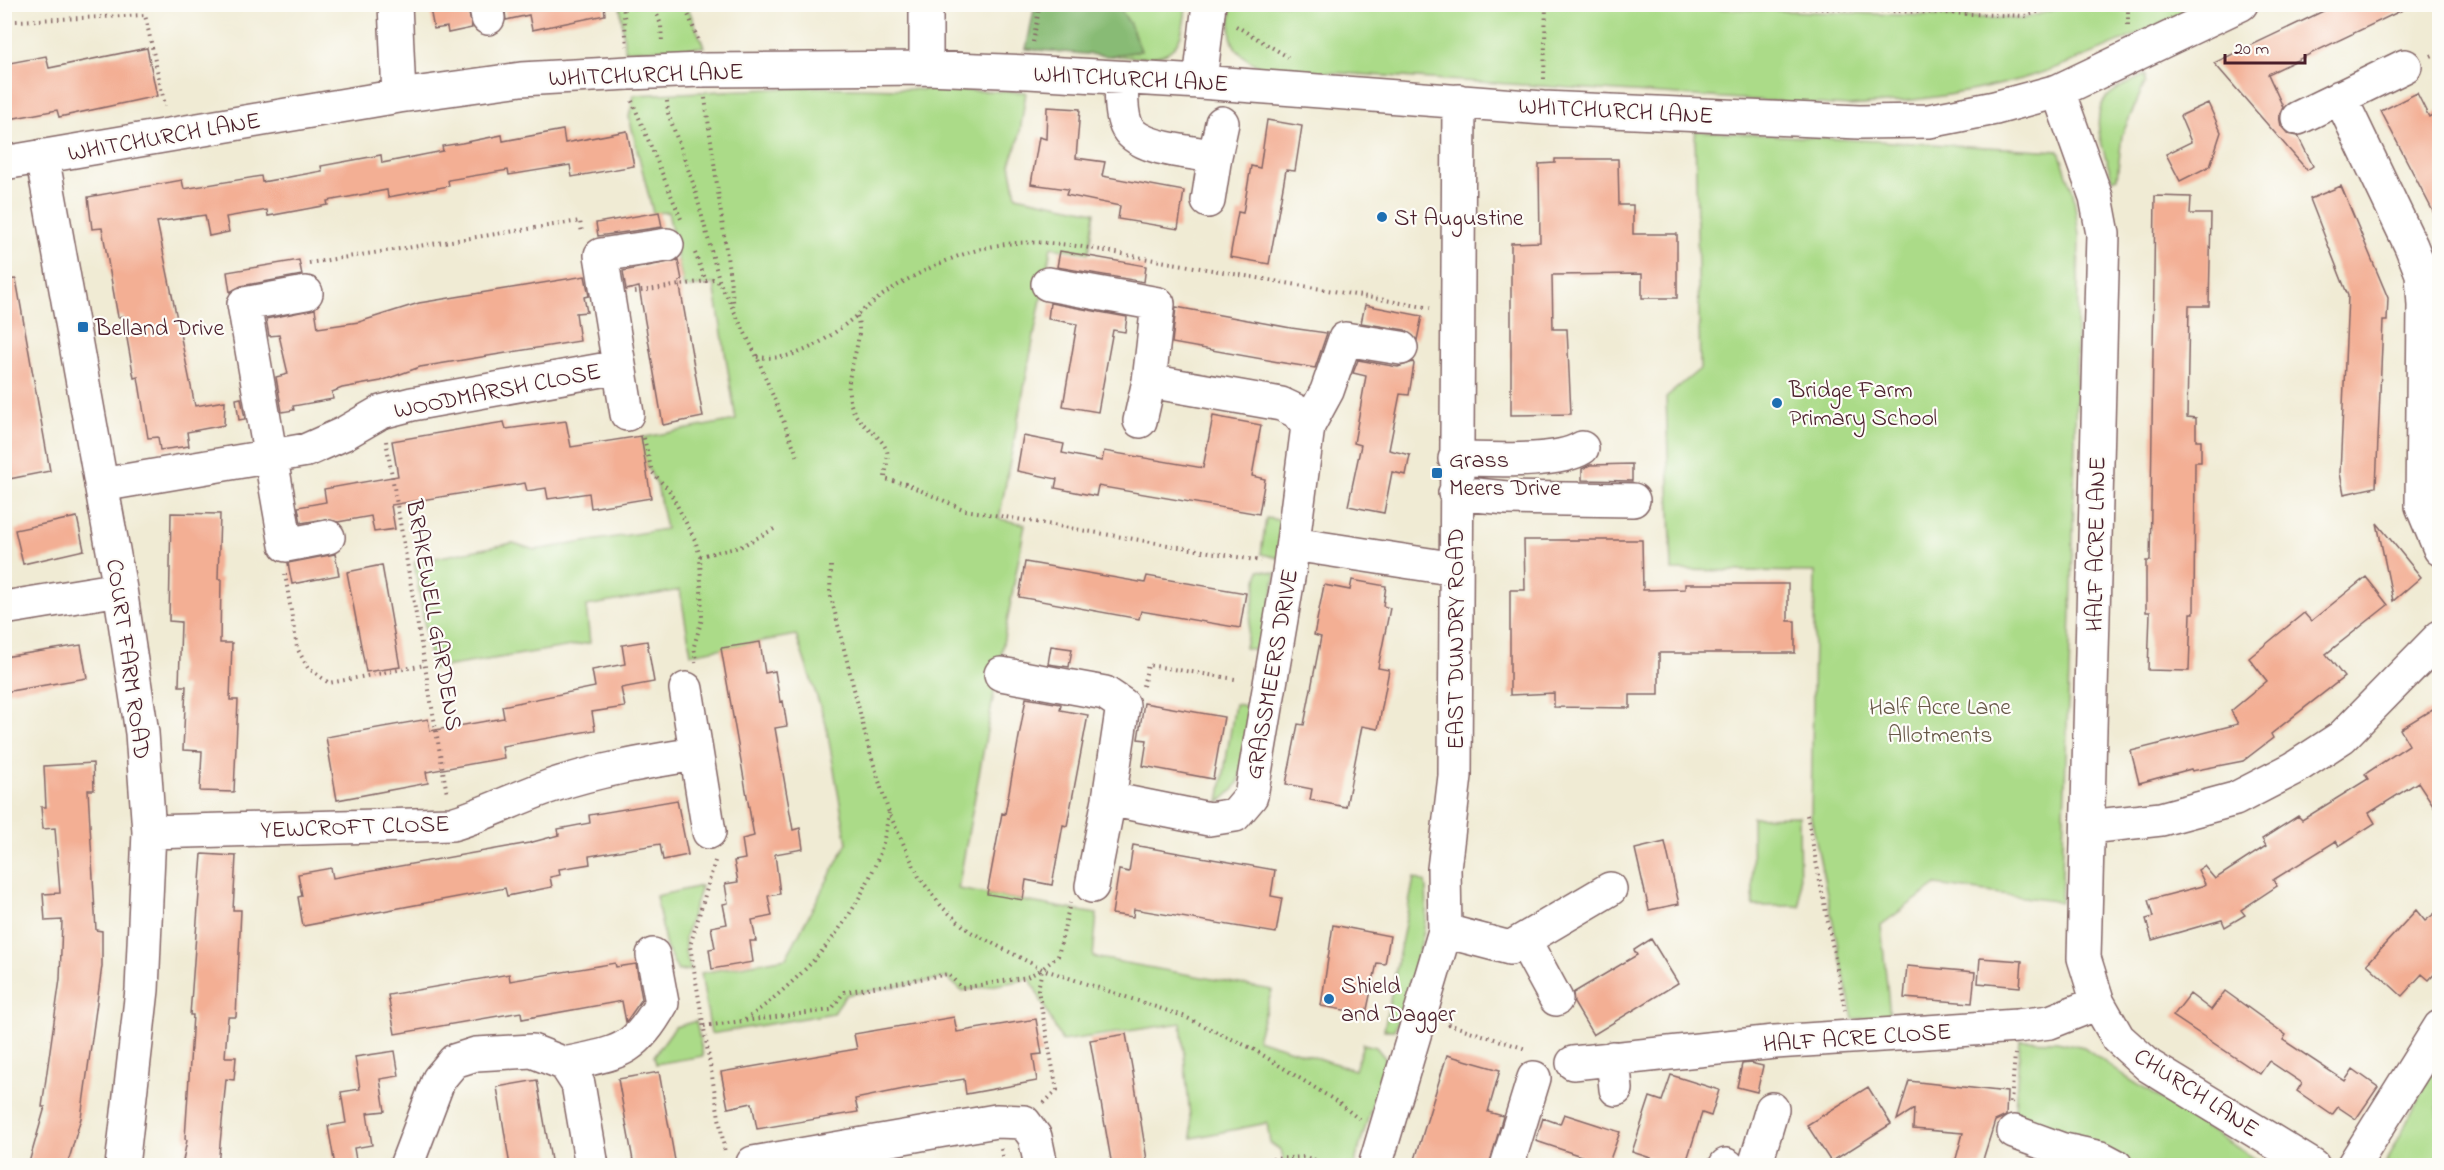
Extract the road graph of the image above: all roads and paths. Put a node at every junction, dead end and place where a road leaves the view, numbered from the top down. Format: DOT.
graph roads {
  1 [pos="394,4"];
  2 [pos="623,4"];
  3 [pos="653,4"];
  4 [pos="684,4"];
  5 [pos="927,4"];
  6 [pos="1040,4"];
  7 [pos="1546,4"];
  8 [pos="1701,4"];
  9 [pos="2062,4"];
  10 [pos="2241,4"];
  11 [pos="1220,13"];
  12 [pos="16,21"];
  13 [pos="663,47"];
  14 [pos="1289,58"];
  15 [pos="2405,66"];
  16 [pos="926,68"];
  17 [pos="701,70"];
  18 [pos="1028,72"];
  19 [pos="629,73"];
  20 [pos="1121,78"];
  21 [pos="1200,82"];
  22 [pos="2058,90"];
  23 [pos="399,96"];
  24 [pos="667,96"];
  25 [pos="2340,97"];
  26 [pos="1459,101"];
  27 [pos="1543,108"];
  28 [pos="2298,117"];
  29 [pos="1222,123"];
  30 [pos="179,133"];
  31 [pos="42,156"];
  32 [pos="1215,156"];
  33 [pos="4,163"];
  34 [pos="1208,201"];
  35 [pos="682,242"];
  36 [pos="601,255"];
  37 [pos="706,281"];
  38 [pos="720,283"];
  39 [pos="1048,284"];
  40 [pos="306,293"];
  41 [pos="607,296"];
  42 [pos="735,311"];
  43 [pos="857,316"];
  44 [pos="1401,348"];
  45 [pos="619,367"];
  46 [pos="1149,381"];
  47 [pos="381,412"];
  48 [pos="627,414"];
  49 [pos="1140,421"];
  50 [pos="1308,426"];
  51 [pos="1582,448"];
  52 [pos="271,456"];
  53 [pos="798,457"];
  54 [pos="1455,459"];
  55 [pos="100,485"];
  56 [pos="1455,492"];
  57 [pos="1633,500"];
  58 [pos="776,528"];
  59 [pos="328,537"];
  60 [pos="286,545"];
  61 [pos="2439,549"];
  62 [pos="700,556"];
  63 [pos="1291,558"];
  64 [pos="831,566"];
  65 [pos="1456,569"];
  66 [pos="120,589"];
  67 [pos="4,608"];
  68 [pos="2439,637"];
  69 [pos="425,665"];
  70 [pos="1001,674"];
  71 [pos="1235,680"];
  72 [pos="686,689"];
  73 [pos="1122,705"];
  74 [pos="695,754"];
  75 [pos="1109,799"];
  76 [pos="890,813"];
  77 [pos="1807,815"];
  78 [pos="453,824"];
  79 [pos="2088,827"];
  80 [pos="149,832"];
  81 [pos="709,832"];
  82 [pos="1092,886"];
  83 [pos="1610,889"];
  84 [pos="1445,931"];
  85 [pos="1524,940"];
  86 [pos="653,955"];
  87 [pos="1042,969"];
  88 [pos="1556,999"];
  89 [pos="2098,1003"];
  90 [pos="1420,1015"];
  91 [pos="744,1020"];
  92 [pos="704,1026"];
  93 [pos="2017,1026"];
  94 [pos="2439,1028"];
  95 [pos="1851,1037"];
  96 [pos="1573,1063"];
  97 [pos="565,1064"];
  98 [pos="1534,1078"];
  99 [pos="1772,1109"];
  100 [pos="1024,1122"];
  101 [pos="2014,1132"];
  102 [pos="1379,1152"];
  103 [pos="2058,1157"];
  104 [pos="739,1159"];
  105 [pos="821,1159"];
  106 [pos="1272,1159"];
  107 [pos="122,1166"];
  108 [pos="406,1166"];
  109 [pos="592,1166"];
  110 [pos="1041,1166"];
  111 [pos="1336,1166"];
  112 [pos="1507,1166"];
  113 [pos="1755,1166"];
  114 [pos="2116,1166"];
  115 [pos="2313,1166"];
  116 [pos="2353,1166"];
  1 -- 23 [label="street"];
  2 -- 19 [label="path"];
  3 -- 13 [label="path"];
  4 -- 17 [label="path"];
  5 -- 16 [label="street"];
  6 -- 18 [label="path"];
  7 -- 27 [label="path"];
  8 -- 9 [label="path"];
  10 -- 22 [label="street, WHITCHURCH LANE"];
  11 -- 14 [label="path"];
  11 -- 21 [label="street"];
  12 -- 30 [label="path"];
  15 -- 25 [label="street"];
  16 -- 17 [label="street, WHITCHURCH LANE"];
  16 -- 18 [label="street, WHITCHURCH LANE"];
  17 -- 19 [label="street, WHITCHURCH LANE, bridge"];
  17 -- 42 [label="path"];
  18 -- 20 [label="street, WHITCHURCH LANE"];
  19 -- 23 [label="street, WHITCHURCH LANE"];
  19 -- 35 [label="path"];
  20 -- 21 [label="street, WHITCHURCH LANE"];
  20 -- 32 [label="street"];
  21 -- 26 [label="street, WHITCHURCH LANE"];
  22 -- 27 [label="street, WHITCHURCH LANE"];
  22 -- 79 [label="street, HALF ACRE LANE"];
  23 -- 30 [label="street, WHITCHURCH LANE"];
  24 -- 38 [label="path"];
  25 -- 28 [label="street"];
  25 -- 61 [label="street"];
  26 -- 27 [label="street, WHITCHURCH LANE"];
  26 -- 54 [label="street, EAST DUNDRY ROAD"];
  29 -- 32 [label="street"];
  30 -- 31 [label="street, WHITCHURCH LANE"];
  31 -- 33 [label="street, WHITCHURCH LANE"];
  31 -- 55 [label="street, COURT FARM ROAD"];
  32 -- 34 [label="street"];
  35 -- 36 [label="street"];
  35 -- 37 [label="path"];
  36 -- 40 [label="path"];
  36 -- 41 [label="street, WOODMARSH CLOSE"];
  37 -- 38 [label="path"];
  37 -- 41 [label="path"];
  38 -- 42 [label="path"];
  39 -- 46 [label="street"];
  40 -- 52 [label="street"];
  41 -- 45 [label="street, WOODMARSH CLOSE"];
  42 -- 53 [label="path"];
  43 -- 63 [label="path"];
  44 -- 50 [label="street, GRASSMEERS DRIVE"];
  45 -- 47 [label="street, WOODMARSH CLOSE"];
  45 -- 48 [label="street, WOODMARSH CLOSE"];
  46 -- 49 [label="street"];
  46 -- 50 [label="street"];
  47 -- 52 [label="street, WOODMARSH CLOSE"];
  47 -- 69 [label="path, BRAKEWELL GARDENS"];
  48 -- 62 [label="path"];
  50 -- 63 [label="street, GRASSMEERS DRIVE"];
  51 -- 54 [label="street"];
  52 -- 55 [label="street, WOODMARSH CLOSE"];
  52 -- 60 [label="street"];
  54 -- 56 [label="street, EAST DUNDRY ROAD"];
  55 -- 66 [label="street, COURT FARM ROAD"];
  56 -- 57 [label="street"];
  56 -- 65 [label="street, EAST DUNDRY ROAD"];
  58 -- 62 [label="path"];
  59 -- 60 [label="street"];
  60 -- 69 [label="path"];
  62 -- 72 [label="path"];
  63 -- 65 [label="street, GRASSMEERS DRIVE"];
  63 -- 75 [label="street, GRASSMEERS DRIVE"];
  64 -- 76 [label="path"];
  65 -- 84 [label="street, EAST DUNDRY ROAD"];
  66 -- 67 [label="street"];
  66 -- 80 [label="street, COURT FARM ROAD"];
  68 -- 79 [label="street"];
  69 -- 78 [label="path, BRAKEWELL GARDENS"];
  70 -- 73 [label="street"];
  71 -- 73 [label="path"];
  72 -- 74 [label="street"];
  73 -- 75 [label="street"];
  74 -- 78 [label="street, YEWCROFT CLOSE"];
  74 -- 81 [label="street"];
  75 -- 82 [label="street"];
  76 -- 87 [label="path"];
  76 -- 91 [label="path"];
  77 -- 95 [label="path"];
  78 -- 80 [label="street, YEWCROFT CLOSE"];
  79 -- 89 [label="street, HALF ACRE LANE"];
  80 -- 107 [label="street, COURT FARM ROAD"];
  81 -- 92 [label="path"];
  82 -- 87 [label="path"];
  83 -- 85 [label="street"];
  84 -- 85 [label="street"];
  84 -- 90 [label="street, EAST DUNDRY ROAD"];
  85 -- 88 [label="street"];
  86 -- 97 [label="street"];
  87 -- 91 [label="path"];
  87 -- 100 [label="path"];
  87 -- 102 [label="path"];
  89 -- 93 [label="street, HALF ACRE CLOSE"];
  89 -- 115 [label="street, CHURCH LANE"];
  90 -- 96 [label="path"];
  90 -- 102 [label="street, EAST DUNDRY ROAD"];
  91 -- 92 [label="path"];
  92 -- 104 [label="path"];
  93 -- 95 [label="street, HALF ACRE CLOSE"];
  93 -- 101 [label="path"];
  94 -- 116 [label="street"];
  95 -- 96 [label="street, HALF ACRE CLOSE"];
  97 -- 108 [label="street"];
  97 -- 109 [label="street"];
  98 -- 112 [label="street"];
  99 -- 113 [label="street"];
  100 -- 105 [label="street"];
  100 -- 110 [label="street"];
  101 -- 103 [label="street"];
  103 -- 114 [label="street"];
  104 -- 105 [label="street"];
  106 -- 111 [label="path"];
}
